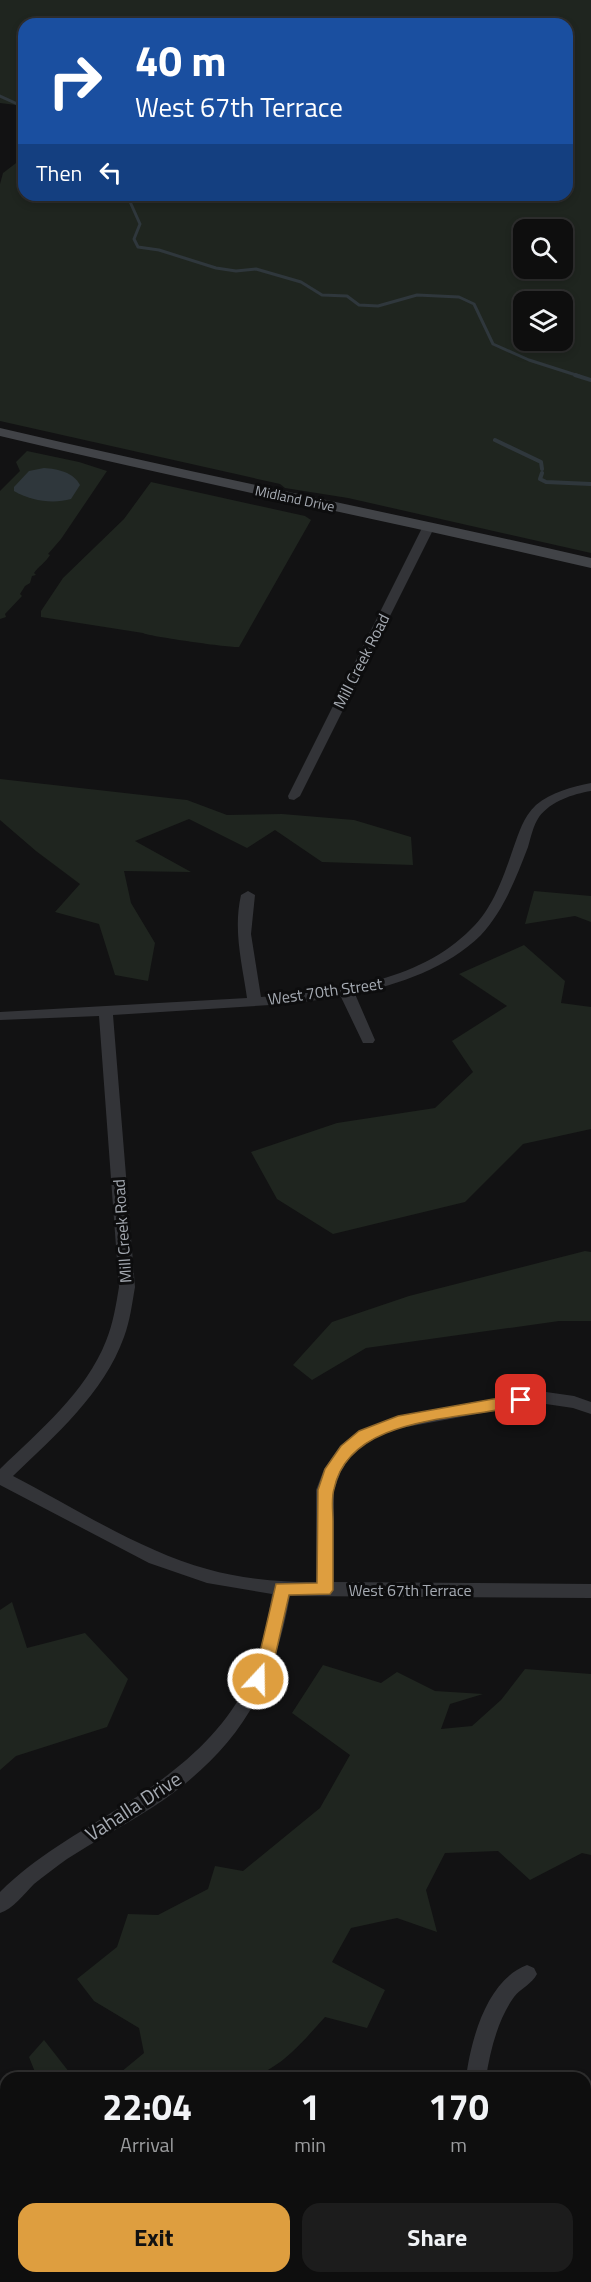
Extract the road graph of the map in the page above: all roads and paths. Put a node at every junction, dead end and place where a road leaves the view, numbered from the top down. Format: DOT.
graph roads {
  1 [pos="0,432"];
  2 [pos="429,526"];
  3 [pos="591,563"];
  4 [pos="591,787"];
  5 [pos="294,796"];
  6 [pos="248,895"];
  7 [pos="346,991"];
  8 [pos="255,1001"];
  9 [pos="106,1010"];
  10 [pos="0,1016"];
  11 [pos="368,1040"];
  12 [pos="591,1408"];
  13 [pos="0,1478"];
  14 [pos="282,1589"];
  15 [pos="325,1590"];
  16 [pos="591,1591"];
  17 [pos="0,1905"];
  18 [pos="527,1974"];
  19 [pos="478,2072"];
  1 -- 2 [label="main road, Midland Drive"];
  2 -- 3 [label="main road, Midland Drive"];
  2 -- 5 [label="street, Mill Creek Road"];
  4 -- 7 [label="street, West 70th Street"];
  6 -- 8 [label="street"];
  7 -- 8 [label="street, West 70th Street"];
  7 -- 11 [label="street"];
  8 -- 9 [label="street, West 70th Street"];
  9 -- 10 [label="street, West 70th Street"];
  9 -- 13 [label="street, Mill Creek Road"];
  12 -- 15 [label="street"];
  13 -- 14 [label="street, West 67th Terrace"];
  14 -- 15 [label="street, West 67th Terrace"];
  14 -- 17 [label="street, Vahalla Drive"];
  15 -- 16 [label="street, West 67th Terrace"];
  18 -- 19 [label="street"];
}
